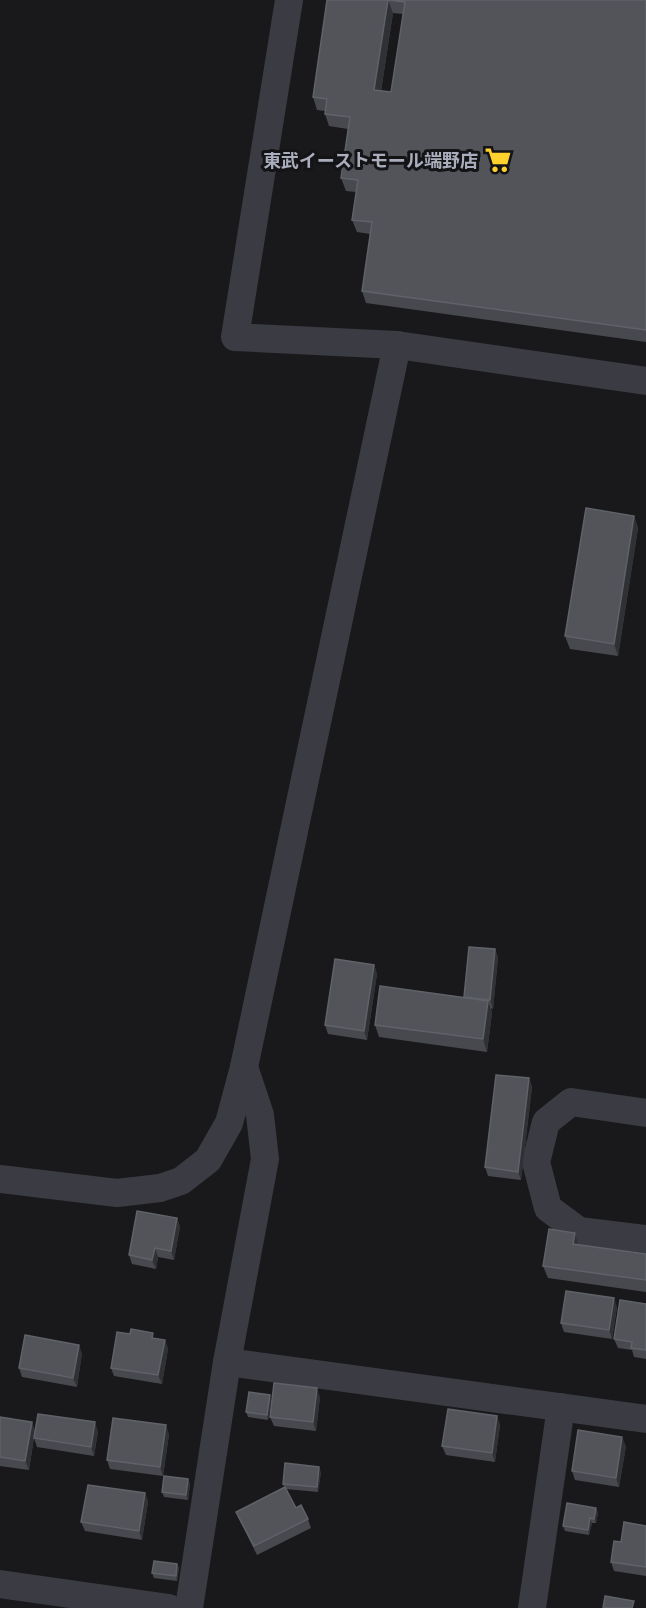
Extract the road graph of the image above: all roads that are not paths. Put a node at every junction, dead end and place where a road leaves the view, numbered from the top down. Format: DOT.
graph roads {
  1 [pos="289,0"];
  2 [pos="397,345"];
  3 [pos="646,381"];
  4 [pos="244,1067"];
  5 [pos="646,1113"];
  6 [pos="0,1179"];
  7 [pos="646,1239"];
  8 [pos="227,1362"];
  9 [pos="561,1407"];
  10 [pos="646,1419"];
  11 [pos="0,1584"];
  12 [pos="169,1608"];
  13 [pos="189,1608"];
  14 [pos="532,1608"];
  1 -- 2 [label="street"];
  2 -- 3 [label="street"];
  2 -- 4 [label="street"];
  4 -- 6 [label="street"];
  4 -- 8 [label="street"];
  5 -- 7 [label="street"];
  8 -- 9 [label="street"];
  8 -- 13 [label="street"];
  9 -- 10 [label="street"];
  9 -- 14 [label="street"];
  11 -- 12 [label="street"];
}
